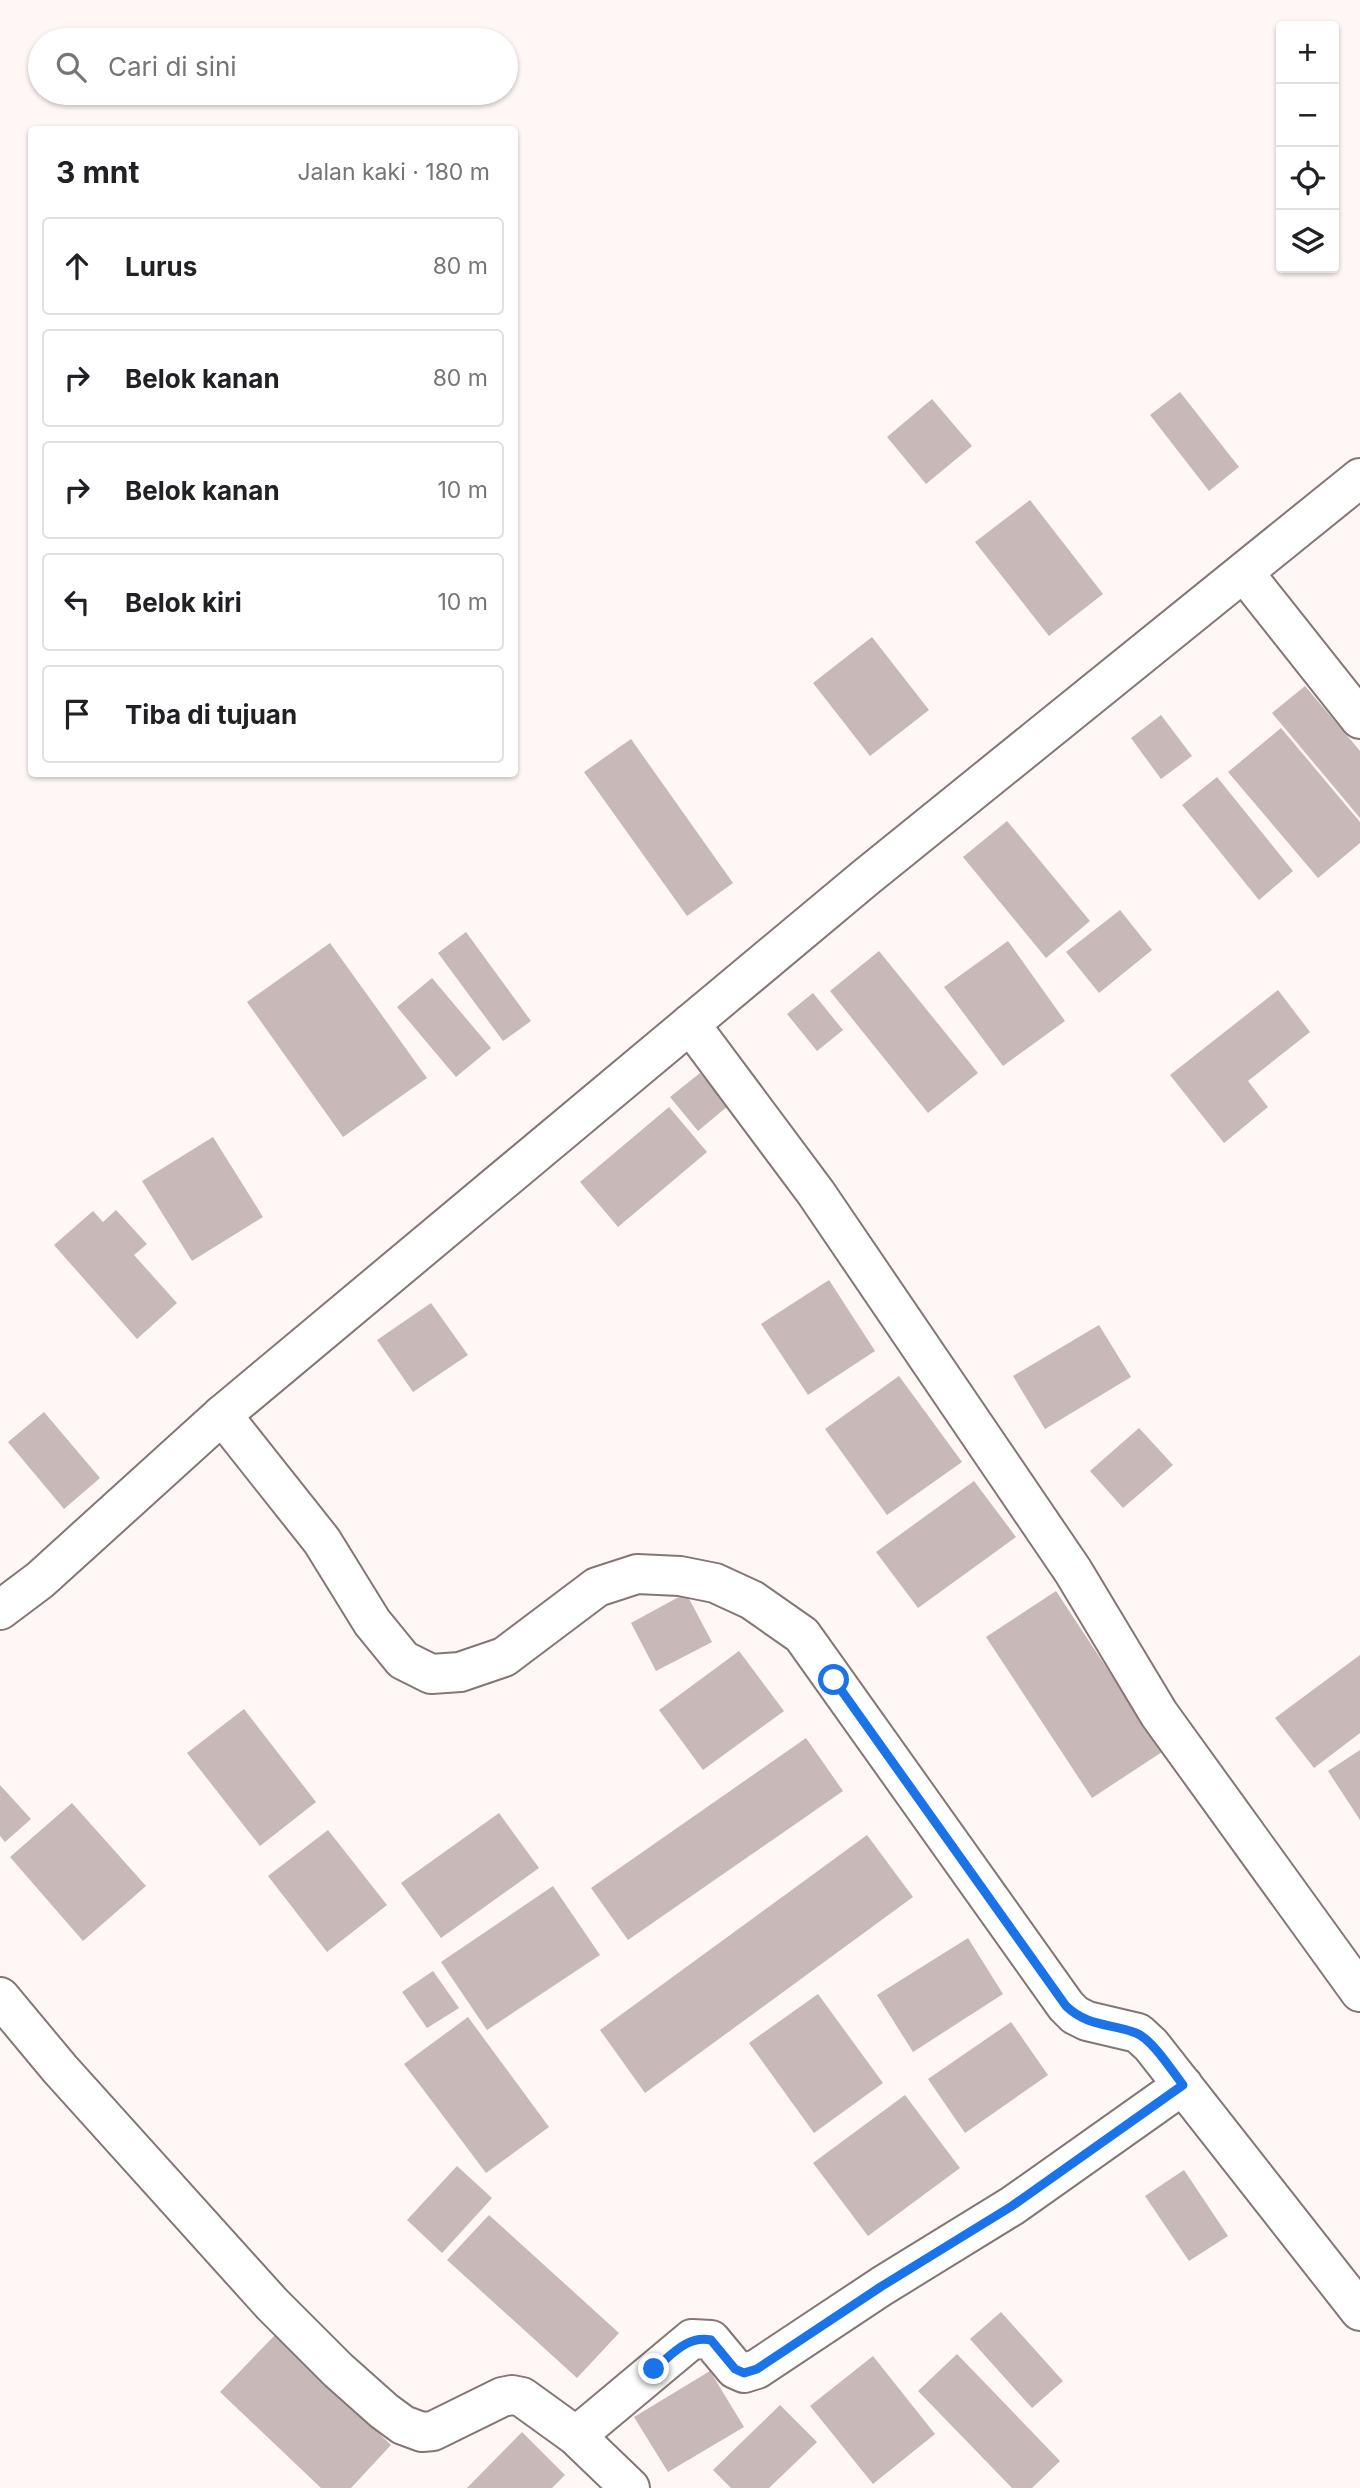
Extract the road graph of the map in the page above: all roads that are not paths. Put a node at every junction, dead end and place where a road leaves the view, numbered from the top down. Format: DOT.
graph roads {
  1 [pos="1360,478"];
  2 [pos="1245,574"];
  3 [pos="1360,719"];
  4 [pos="690,1024"];
  5 [pos="222,1415"];
  6 [pos="0,1610"];
  7 [pos="1360,1992"];
  8 [pos="0,1997"];
  9 [pos="1183,2085"];
  10 [pos="1360,2311"];
  11 [pos="576,2435"];
  12 [pos="630,2488"];
  1 -- 2 [label="street"];
  2 -- 3 [label="street"];
  2 -- 4 [label="street"];
  4 -- 5 [label="street"];
  4 -- 7 [label="street"];
  5 -- 6 [label="street"];
  5 -- 9 [label="street"];
  8 -- 11 [label="street"];
  9 -- 10 [label="street"];
  9 -- 11 [label="street"];
  11 -- 12 [label="street"];
}
